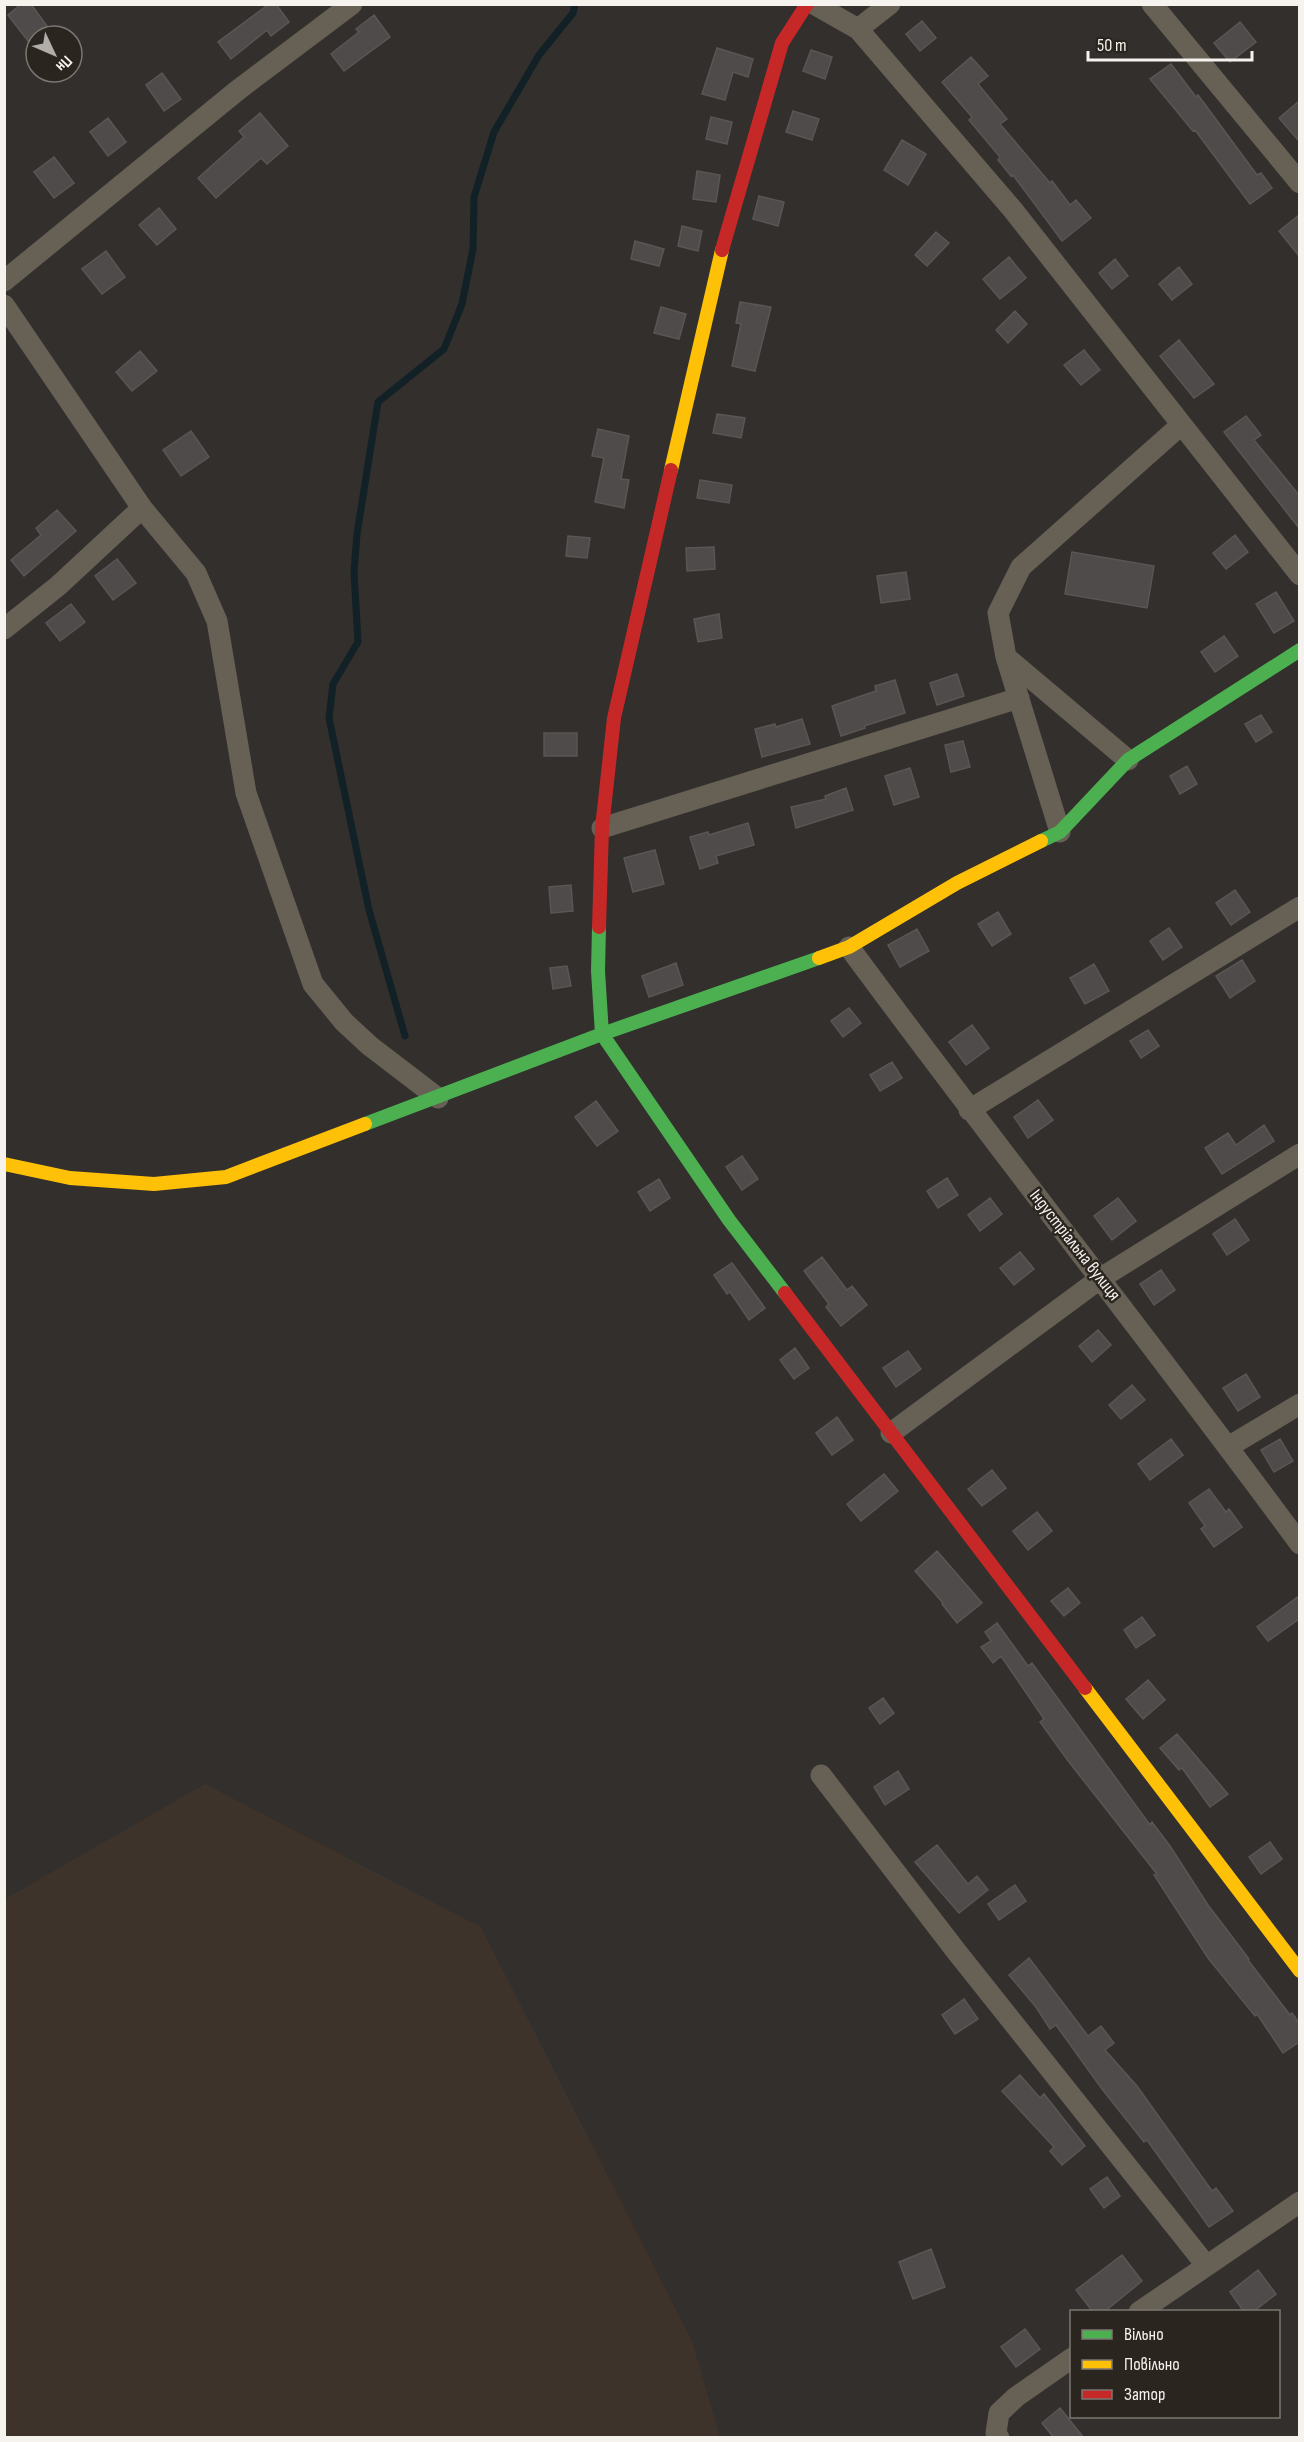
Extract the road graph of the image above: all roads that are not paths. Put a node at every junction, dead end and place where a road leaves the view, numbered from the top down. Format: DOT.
graph roads {
  1 [pos="352,4"];
  2 [pos="807,4"];
  3 [pos="814,4"];
  4 [pos="890,4"];
  5 [pos="1152,4"];
  6 [pos="858,29"];
  7 [pos="1299,183"];
  8 [pos="4,281"];
  9 [pos="4,305"];
  10 [pos="1180,425"];
  11 [pos="142,508"];
  12 [pos="1299,575"];
  13 [pos="4,629"];
  14 [pos="1299,650"];
  15 [pos="1006,657"];
  16 [pos="1019,698"];
  17 [pos="1128,760"];
  18 [pos="602,828"];
  19 [pos="1060,832"];
  20 [pos="1299,907"];
  21 [pos="849,947"];
  22 [pos="602,1034"];
  23 [pos="438,1098"];
  24 [pos="969,1110"];
  25 [pos="1299,1154"];
  26 [pos="4,1164"];
  27 [pos="1101,1278"];
  28 [pos="1299,1404"];
  29 [pos="891,1433"];
  30 [pos="1228,1447"];
  31 [pos="1299,1544"];
  32 [pos="821,1775"];
  33 [pos="1299,1971"];
  34 [pos="1297,2210"];
  35 [pos="1206,2265"];
  36 [pos="1142,2310"];
  37 [pos="1070,2359"];
  38 [pos="999,2438"];
  1 -- 8 [label="street"];
  2 -- 18 [label="street"];
  3 -- 6 [label="street"];
  4 -- 6 [label="street"];
  5 -- 7 [label="street"];
  6 -- 10 [label="street"];
  9 -- 11 [label="street"];
  10 -- 12 [label="street"];
  10 -- 15 [label="street"];
  11 -- 13 [label="street"];
  11 -- 23 [label="street"];
  14 -- 17 [label="street"];
  15 -- 16 [label="street"];
  15 -- 17 [label="street"];
  16 -- 18 [label="street"];
  16 -- 19 [label="street"];
  17 -- 19 [label="street"];
  18 -- 22 [label="street"];
  19 -- 21 [label="street"];
  20 -- 24 [label="street"];
  21 -- 22 [label="street"];
  21 -- 24 [label="street, Індустріальна вулиця"];
  22 -- 23 [label="street"];
  22 -- 29 [label="street"];
  23 -- 26 [label="street"];
  24 -- 27 [label="street, Індустріальна вулиця"];
  25 -- 27 [label="street"];
  27 -- 29 [label="street"];
  27 -- 30 [label="street, Індустріальна вулиця"];
  28 -- 30 [label="street"];
  29 -- 33 [label="street"];
  30 -- 31 [label="street, Індустріальна вулиця"];
  32 -- 35 [label="street"];
  34 -- 35 [label="street"];
  35 -- 36 [label="street"];
  37 -- 38 [label="street"];
}
